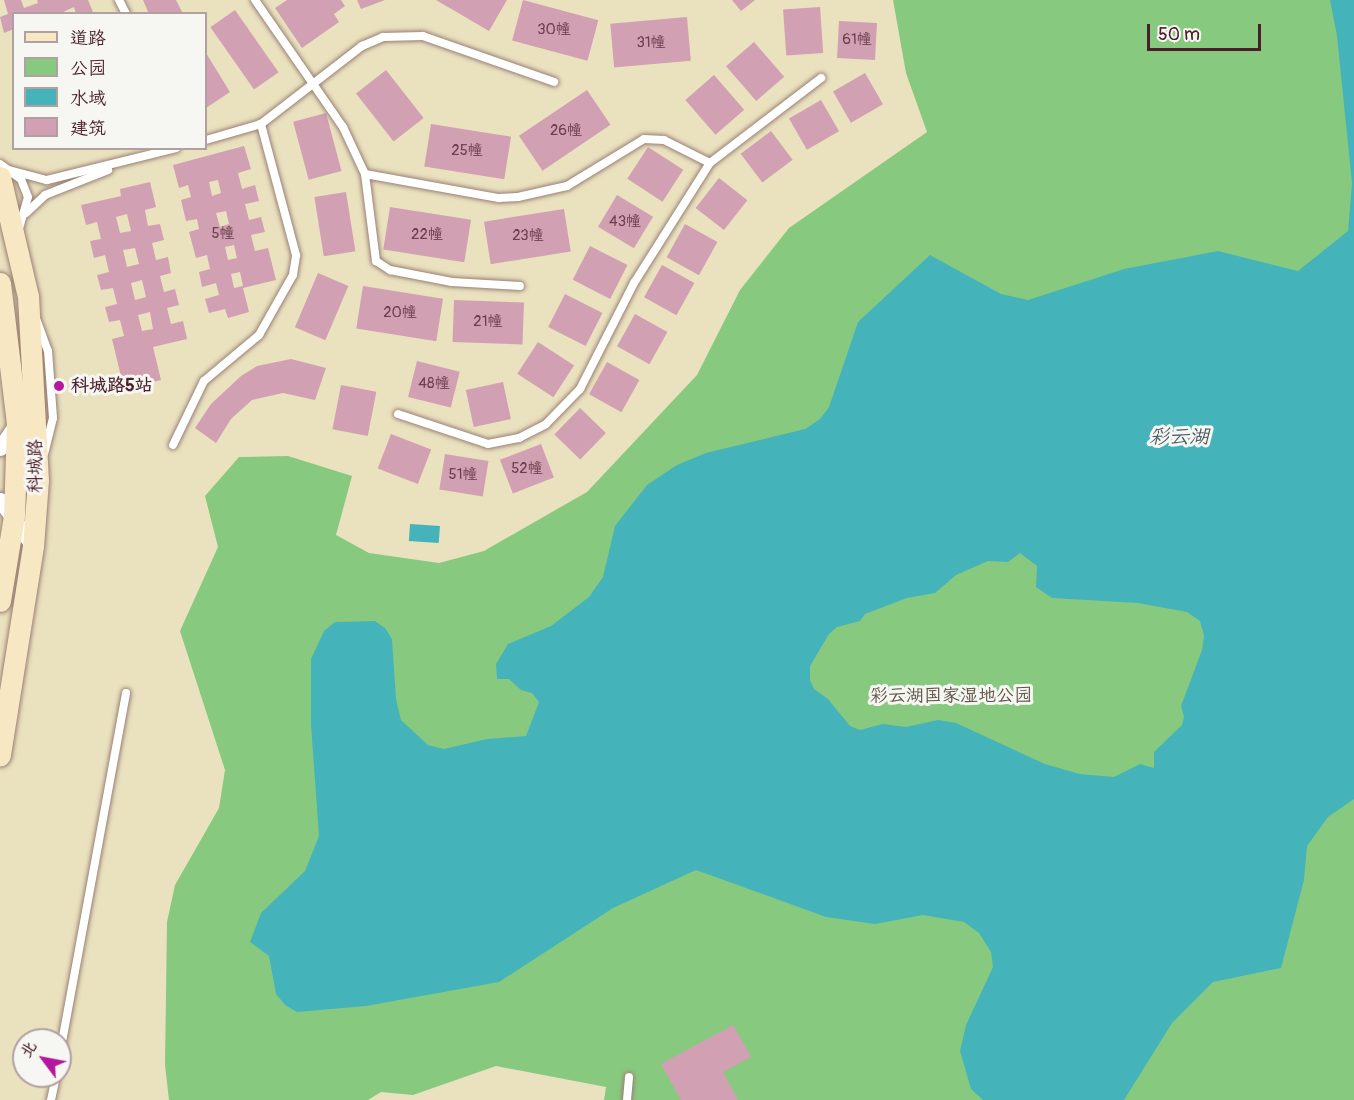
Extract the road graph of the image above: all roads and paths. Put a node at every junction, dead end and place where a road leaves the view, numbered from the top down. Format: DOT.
graph roads {
  1 [pos="255,0"];
  2 [pos="820,78"];
  3 [pos="312,82"];
  4 [pos="554,82"];
  5 [pos="261,124"];
  6 [pos="207,140"];
  7 [pos="169,150"];
  8 [pos="710,163"];
  9 [pos="0,164"];
  10 [pos="114,166"];
  11 [pos="4,173"];
  12 [pos="365,174"];
  13 [pos="26,213"];
  14 [pos="16,237"];
  15 [pos="0,283"];
  16 [pos="520,286"];
  17 [pos="398,414"];
  18 [pos="17,423"];
  19 [pos="172,445"];
  20 [pos="0,448"];
  21 [pos="0,500"];
  22 [pos="14,516"];
  23 [pos="33,546"];
  24 [pos="0,601"];
  25 [pos="126,693"];
  26 [pos="0,755"];
  27 [pos="65,1028"];
  28 [pos="629,1077"];
  29 [pos="627,1100"];
  1 -- 3 [label="lane"];
  2 -- 8 [label="lane"];
  3 -- 4 [label="lane"];
  3 -- 5 [label="lane"];
  3 -- 12 [label="lane"];
  5 -- 6 [label="lane"];
  5 -- 19 [label="lane"];
  7 -- 10 [label="lane"];
  8 -- 12 [label="lane"];
  8 -- 17 [label="lane"];
  9 -- 11 [label="lane"];
  10 -- 11 [label="lane"];
  10 -- 13 [label="lane"];
  11 -- 13 [label="lane"];
  11 -- 14 [label="main road, 科城路"];
  12 -- 16 [label="lane"];
  13 -- 14 [label="lane"];
  14 -- 23 [label="main road, 科城路"];
  15 -- 18 [label="main road, 科城路"];
  18 -- 20 [label="street"];
  18 -- 22 [label="main road, 科城路"];
  21 -- 22 [label="street"];
  22 -- 23 [label="street"];
  22 -- 24 [label="main road, 科城路"];
  23 -- 26 [label="main road, 科城路"];
  25 -- 27 [label="lane"];
  28 -- 29 [label="lane"];
}
